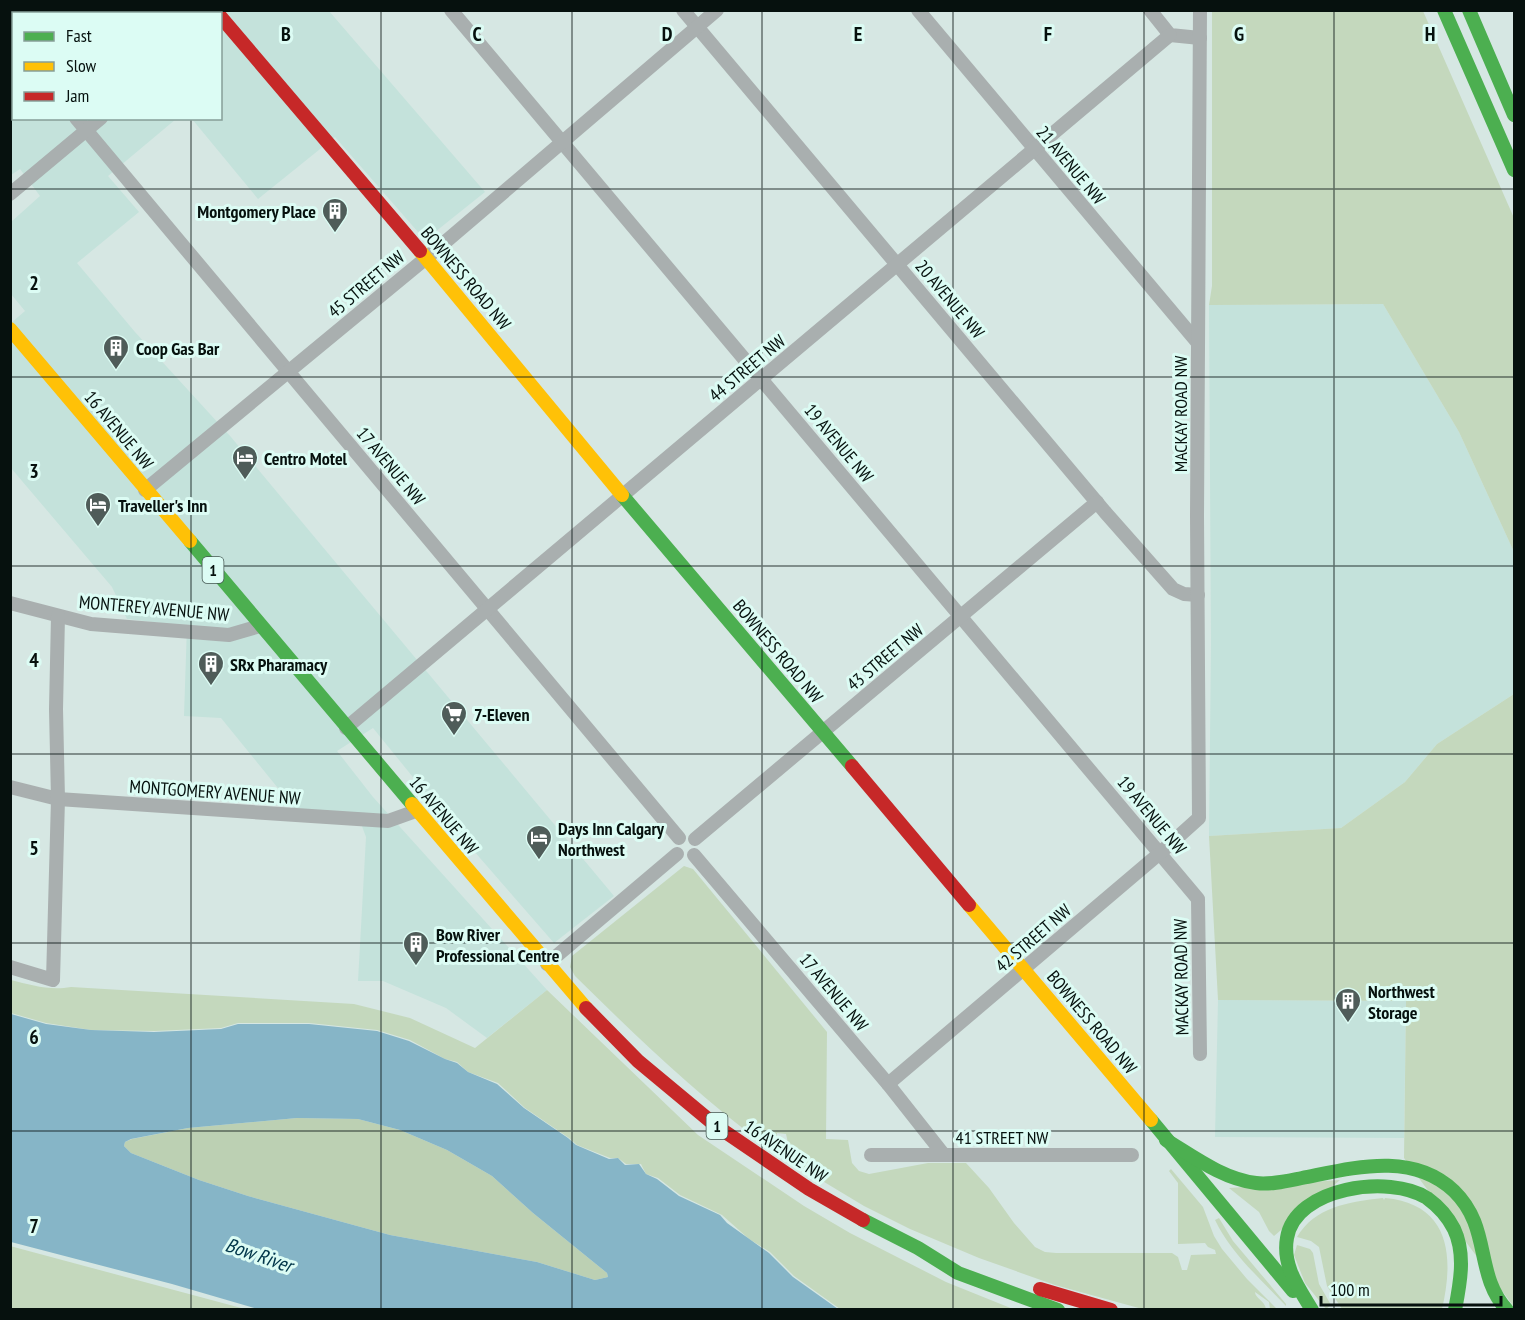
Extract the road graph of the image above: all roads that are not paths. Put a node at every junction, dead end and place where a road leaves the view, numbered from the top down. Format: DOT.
graph roads {
  1 [pos="452,10"];
  2 [pos="683,10"];
  3 [pos="717,10"];
  4 [pos="918,10"];
  5 [pos="1150,10"];
  6 [pos="1200,10"];
  7 [pos="1444,10"];
  8 [pos="1469,10"];
  9 [pos="222,19"];
  10 [pos="697,27"];
  11 [pos="1170,35"];
  12 [pos="1200,38"];
  13 [pos="1515,115"];
  14 [pos="78,120"];
  15 [pos="99,120"];
  16 [pos="86,131"];
  17 [pos="562,142"];
  18 [pos="1034,150"];
  19 [pos="1515,170"];
  20 [pos="10,194"];
  21 [pos="426,258"];
  22 [pos="898,265"];
  23 [pos="10,329"];
  24 [pos="1198,343"];
  25 [pos="289,372"];
  26 [pos="762,380"];
  27 [pos="146,490"];
  28 [pos="623,496"];
  29 [pos="1097,502"];
  30 [pos="1198,595"];
  31 [pos="10,603"];
  32 [pos="488,609"];
  33 [pos="58,616"];
  34 [pos="961,617"];
  35 [pos="260,626"];
  36 [pos="346,728"];
  37 [pos="824,732"];
  38 [pos="10,787"];
  39 [pos="58,798"];
  40 [pos="416,811"];
  41 [pos="1199,818"];
  42 [pos="679,838"];
  43 [pos="695,839"];
  44 [pos="677,854"];
  45 [pos="1160,854"];
  46 [pos="694,855"];
  47 [pos="1198,899"];
  48 [pos="547,964"];
  49 [pos="10,967"];
  50 [pos="1024,970"];
  51 [pos="1200,1054"];
  52 [pos="888,1084"];
  53 [pos="1166,1140"];
  54 [pos="871,1155"];
  55 [pos="944,1155"];
  56 [pos="1132,1155"];
  57 [pos="918,1248"];
  58 [pos="959,1257"];
  59 [pos="1005,1276"];
  60 [pos="1058,1310"];
  61 [pos="1111,1310"];
  62 [pos="1311,1310"];
  63 [pos="1455,1310"];
  64 [pos="1507,1310"];
  1 -- 17 [label="street, 19 AVENUE NW"];
  2 -- 10 [label="street, 20 AVENUE NW"];
  3 -- 10 [label="street, 45 STREET NW"];
  4 -- 18 [label="street, 21 AVENUE NW"];
  5 -- 11 [label="street"];
  6 -- 12 [label="street, MACKAY ROAD NW"];
  7 -- 19 [label="main road"];
  8 -- 13 [label="main road"];
  9 -- 21 [label="main road, BOWNESS ROAD NW"];
  10 -- 17 [label="street, 45 STREET NW"];
  10 -- 22 [label="street, 20 AVENUE NW"];
  11 -- 12 [label="street"];
  11 -- 18 [label="street, 44 STREET NW"];
  12 -- 24 [label="street, MACKAY ROAD NW"];
  14 -- 16 [label="street, 17 AVENUE NW"];
  15 -- 16 [label="street"];
  16 -- 20 [label="street"];
  16 -- 25 [label="street, 17 AVENUE NW"];
  17 -- 21 [label="street, 45 STREET NW"];
  17 -- 26 [label="street, 19 AVENUE NW"];
  18 -- 22 [label="street, 44 STREET NW"];
  18 -- 24 [label="street, 21 AVENUE NW"];
  21 -- 25 [label="street, 45 STREET NW"];
  21 -- 28 [label="main road, BOWNESS ROAD NW"];
  22 -- 26 [label="street, 44 STREET NW"];
  22 -- 29 [label="street, 20 AVENUE NW"];
  23 -- 27 [label="main road, 16 AVENUE NW / 1"];
  24 -- 30 [label="street, MACKAY ROAD NW"];
  25 -- 27 [label="street, 45 STREET NW"];
  25 -- 32 [label="street, 17 AVENUE NW"];
  26 -- 28 [label="street, 44 STREET NW"];
  26 -- 34 [label="street, 19 AVENUE NW"];
  27 -- 35 [label="main road, 16 AVENUE NW / 1"];
  28 -- 32 [label="street, 44 STREET NW"];
  28 -- 37 [label="main road, BOWNESS ROAD NW"];
  29 -- 30 [label="street, 20 AVENUE NW"];
  29 -- 34 [label="street, 43 STREET NW"];
  30 -- 41 [label="street, MACKAY ROAD NW"];
  31 -- 33 [label="street, MONTEREY AVENUE NW"];
  32 -- 36 [label="street, 44 STREET NW"];
  32 -- 42 [label="street, 17 AVENUE NW"];
  33 -- 35 [label="street, MONTEREY AVENUE NW"];
  33 -- 39 [label="street"];
  34 -- 37 [label="street, 43 STREET NW"];
  34 -- 45 [label="street, 19 AVENUE NW"];
  35 -- 36 [label="main road, 16 AVENUE NW / 1"];
  36 -- 40 [label="main road, 16 AVENUE NW / 1"];
  37 -- 43 [label="street, 43 STREET NW"];
  37 -- 50 [label="main road, BOWNESS ROAD NW"];
  38 -- 39 [label="street, MONTGOMERY AVENUE NW"];
  39 -- 40 [label="street, MONTGOMERY AVENUE NW"];
  39 -- 49 [label="street"];
  40 -- 48 [label="main road, 16 AVENUE NW / 1"];
  41 -- 45 [label="street, 42 STREET NW"];
  42 -- 43 [label="street"];
  42 -- 44 [label="street"];
  43 -- 46 [label="street"];
  44 -- 46 [label="street"];
  44 -- 48 [label="street"];
  45 -- 47 [label="street, 19 AVENUE NW"];
  45 -- 50 [label="street, 42 STREET NW"];
  46 -- 52 [label="street, 17 AVENUE NW"];
  47 -- 51 [label="street, MACKAY ROAD NW"];
  48 -- 57 [label="main road, 16 AVENUE NW / 1"];
  50 -- 52 [label="street, 42 STREET NW"];
  50 -- 53 [label="main road, BOWNESS ROAD NW"];
  52 -- 55 [label="street, 17 AVENUE NW"];
  53 -- 62 [label="main road, BOWNESS ROAD NW"];
  53 -- 64 [label="main road"];
  54 -- 55 [label="street, 41 STREET NW"];
  55 -- 56 [label="street, 41 STREET NW"];
  57 -- 58 [label="main road, 16 AVENUE NW / 1"];
  57 -- 60 [label="main road, 16 AVENUE NW / 1"];
  59 -- 61 [label="main road"];
  62 -- 63 [label="main road"];
}
